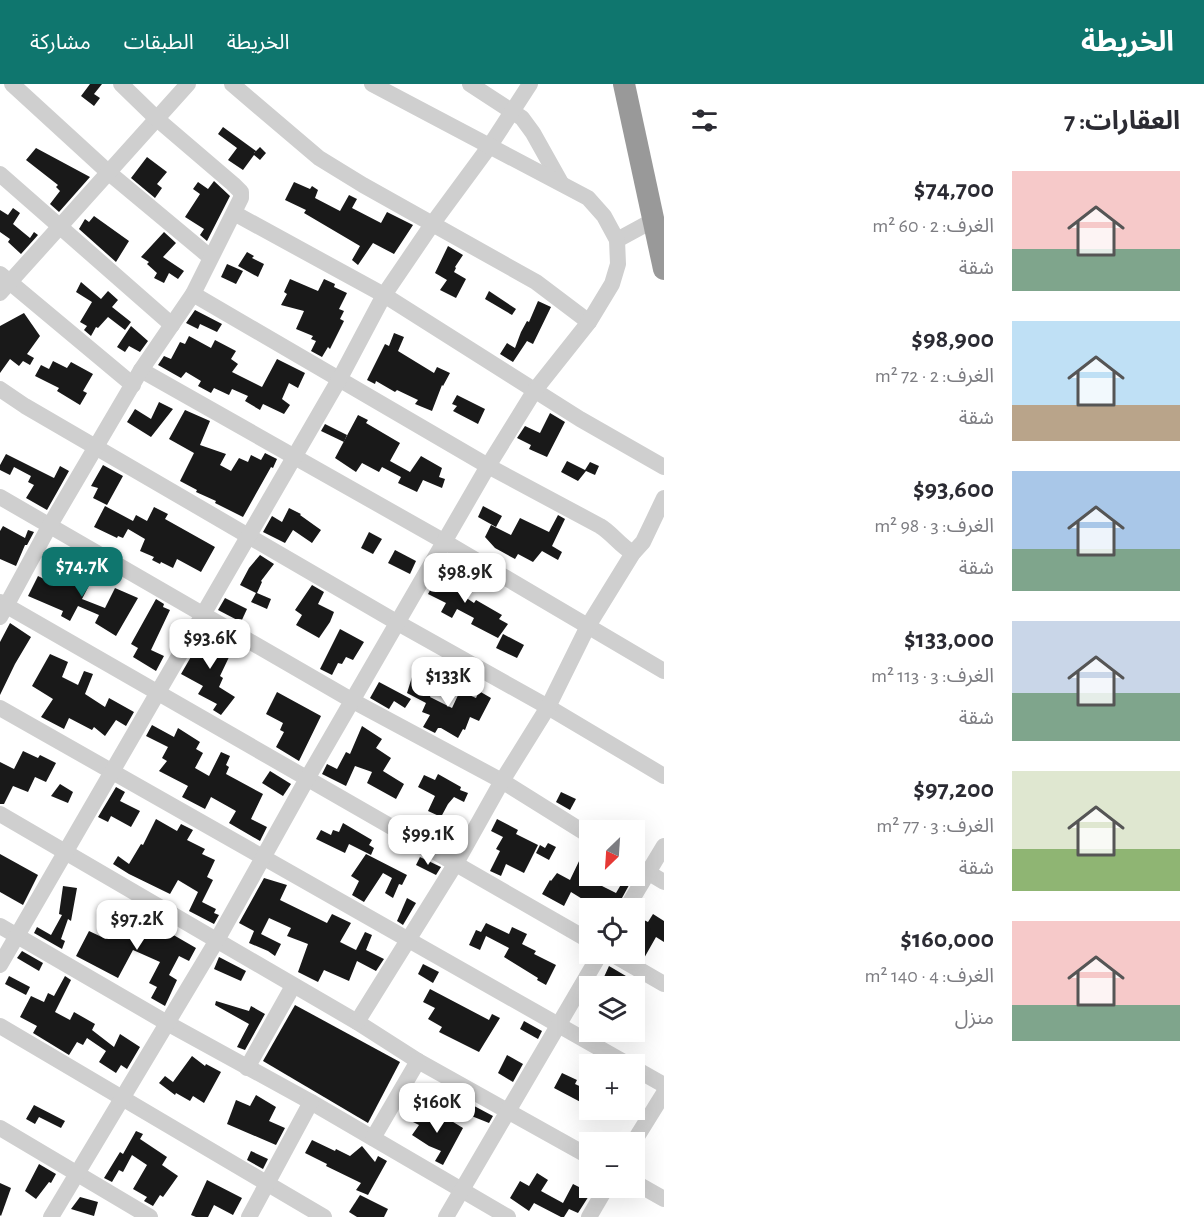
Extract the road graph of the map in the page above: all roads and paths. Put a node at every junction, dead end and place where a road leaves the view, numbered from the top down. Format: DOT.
graph roads {
  1 [pos="12,84"];
  2 [pos="121,84"];
  3 [pos="188,84"];
  4 [pos="232,84"];
  5 [pos="372,84"];
  6 [pos="470,84"];
  7 [pos="530,84"];
  8 [pos="624,84"];
  9 [pos="513,111"];
  10 [pos="157,119"];
  11 [pos="489,147"];
  12 [pos="108,172"];
  13 [pos="0,174"];
  14 [pos="561,183"];
  15 [pos="234,213"];
  16 [pos="652,221"];
  17 [pos="433,223"];
  18 [pos="59,227"];
  19 [pos="617,240"];
  20 [pos="210,257"];
  21 [pos="664,268"];
  22 [pos="3,283"];
  23 [pos="192,294"];
  24 [pos="384,295"];
  25 [pos="589,322"];
  26 [pos="172,325"];
  27 [pos="141,370"];
  28 [pos="340,378"];
  29 [pos="133,385"];
  30 [pos="0,389"];
  31 [pos="535,390"];
  32 [pos="96,447"];
  33 [pos="295,456"];
  34 [pos="488,466"];
  35 [pos="664,467"];
  36 [pos="0,497"];
  37 [pos="664,498"];
  38 [pos="50,525"];
  39 [pos="248,535"];
  40 [pos="445,542"];
  41 [pos="633,553"];
  42 [pos="2,608"];
  43 [pos="202,614"];
  44 [pos="398,623"];
  45 [pos="588,626"];
  46 [pos="664,671"];
  47 [pos="158,692"];
  48 [pos="353,701"];
  49 [pos="548,707"];
  50 [pos="0,708"];
  51 [pos="112,770"];
  52 [pos="664,776"];
  53 [pos="308,777"];
  54 [pos="502,781"];
  55 [pos="0,814"];
  56 [pos="579,829"];
  57 [pos="664,846"];
  58 [pos="65,851"];
  59 [pos="263,858"];
  60 [pos="456,862"];
  61 [pos="645,864"];
  62 [pos="645,870"];
  63 [pos="664,882"];
  64 [pos="0,926"];
  65 [pos="579,935"];
  66 [pos="16,936"];
  67 [pos="217,940"];
  68 [pos="407,941"];
  69 [pos="594,964"];
  70 [pos="629,964"];
  71 [pos="0,965"];
  72 [pos="664,984"];
  73 [pos="292,986"];
  74 [pos="357,1022"];
  75 [pos="167,1023"];
  76 [pos="558,1025"];
  77 [pos="0,1026"];
  78 [pos="609,1054"];
  79 [pos="418,1061"];
  80 [pos="247,1068"];
  81 [pos="645,1074"];
  82 [pos="664,1085"];
  83 [pos="664,1093"];
  84 [pos="122,1097"];
  85 [pos="311,1102"];
  86 [pos="508,1110"];
  87 [pos="0,1128"];
  88 [pos="640,1132"];
  89 [pos="373,1138"];
  90 [pos="579,1151"];
  91 [pos="77,1175"];
  92 [pos="268,1185"];
  93 [pos="645,1188"];
  94 [pos="461,1191"];
  95 [pos="600,1198"];
  96 [pos="664,1199"];
  97 [pos="51,1217"];
  98 [pos="150,1217"];
  99 [pos="249,1217"];
  100 [pos="324,1217"];
  101 [pos="446,1217"];
  102 [pos="508,1217"];
  103 [pos="589,1217"];
  1 -- 12 [label="street"];
  2 -- 10 [label="street"];
  3 -- 10 [label="street"];
  4 -- 17 [label="street"];
  5 -- 11 [label="street"];
  6 -- 9 [label="street"];
  7 -- 9 [label="street"];
  8 -- 16 [label="highway"];
  9 -- 11 [label="street"];
  9 -- 14 [label="street"];
  10 -- 12 [label="street"];
  10 -- 15 [label="street"];
  11 -- 14 [label="street"];
  11 -- 17 [label="street"];
  12 -- 18 [label="street"];
  12 -- 20 [label="street"];
  13 -- 18 [label="street"];
  14 -- 19 [label="street"];
  15 -- 20 [label="street"];
  15 -- 24 [label="street"];
  16 -- 19 [label="street"];
  16 -- 21 [label="highway"];
  17 -- 24 [label="street"];
  17 -- 25 [label="street"];
  18 -- 22 [label="street"];
  18 -- 26 [label="street"];
  19 -- 25 [label="street"];
  20 -- 23 [label="street"];
  22 -- 29 [label="street"];
  23 -- 26 [label="street"];
  23 -- 28 [label="street"];
  24 -- 28 [label="street"];
  24 -- 31 [label="street"];
  25 -- 31 [label="street"];
  26 -- 27 [label="street"];
  27 -- 29 [label="street"];
  27 -- 33 [label="street"];
  28 -- 33 [label="street"];
  28 -- 34 [label="street"];
  29 -- 32 [label="street"];
  30 -- 32 [label="street"];
  31 -- 34 [label="street"];
  31 -- 35 [label="street"];
  32 -- 38 [label="street"];
  32 -- 39 [label="street"];
  33 -- 39 [label="street"];
  33 -- 40 [label="street"];
  34 -- 40 [label="street"];
  34 -- 41 [label="street"];
  36 -- 38 [label="street"];
  37 -- 41 [label="street"];
  38 -- 42 [label="street"];
  38 -- 43 [label="street"];
  39 -- 43 [label="street"];
  39 -- 44 [label="street"];
  40 -- 44 [label="street"];
  40 -- 45 [label="street"];
  41 -- 45 [label="street"];
  42 -- 47 [label="street"];
  43 -- 47 [label="street"];
  43 -- 48 [label="street"];
  44 -- 48 [label="street"];
  44 -- 49 [label="street"];
  45 -- 46 [label="street"];
  45 -- 49 [label="street"];
  47 -- 51 [label="street"];
  47 -- 53 [label="street"];
  48 -- 53 [label="street"];
  48 -- 54 [label="street"];
  49 -- 52 [label="street"];
  49 -- 54 [label="street"];
  50 -- 51 [label="street"];
  51 -- 58 [label="street"];
  51 -- 59 [label="street"];
  53 -- 59 [label="street"];
  53 -- 60 [label="street"];
  54 -- 56 [label="street"];
  54 -- 60 [label="street"];
  55 -- 58 [label="street"];
  57 -- 61 [label="street"];
  58 -- 66 [label="street"];
  58 -- 67 [label="street"];
  59 -- 67 [label="street"];
  59 -- 68 [label="street"];
  60 -- 65 [label="street"];
  60 -- 68 [label="street"];
  62 -- 63 [label="street"];
  64 -- 66 [label="street"];
  66 -- 71 [label="street"];
  66 -- 75 [label="street"];
  67 -- 73 [label="street"];
  67 -- 75 [label="street"];
  68 -- 74 [label="street"];
  68 -- 76 [label="street"];
  69 -- 76 [label="street"];
  70 -- 72 [label="street"];
  73 -- 74 [label="street"];
  73 -- 80 [label="street"];
  74 -- 79 [label="street"];
  75 -- 80 [label="street"];
  75 -- 84 [label="street"];
  76 -- 78 [label="street"];
  76 -- 86 [label="street"];
  77 -- 84 [label="street"];
  79 -- 86 [label="street"];
  79 -- 89 [label="street"];
  80 -- 85 [label="street"];
  81 -- 82 [label="street"];
  83 -- 88 [label="street"];
  84 -- 91 [label="street"];
  84 -- 92 [label="street"];
  85 -- 89 [label="street"];
  85 -- 92 [label="street"];
  86 -- 90 [label="street"];
  86 -- 94 [label="street"];
  87 -- 91 [label="street"];
  89 -- 94 [label="street"];
  91 -- 97 [label="street"];
  91 -- 98 [label="street"];
  92 -- 99 [label="street"];
  92 -- 100 [label="street"];
  93 -- 96 [label="street"];
  94 -- 101 [label="street"];
  94 -- 102 [label="street"];
  95 -- 103 [label="street"];
}
